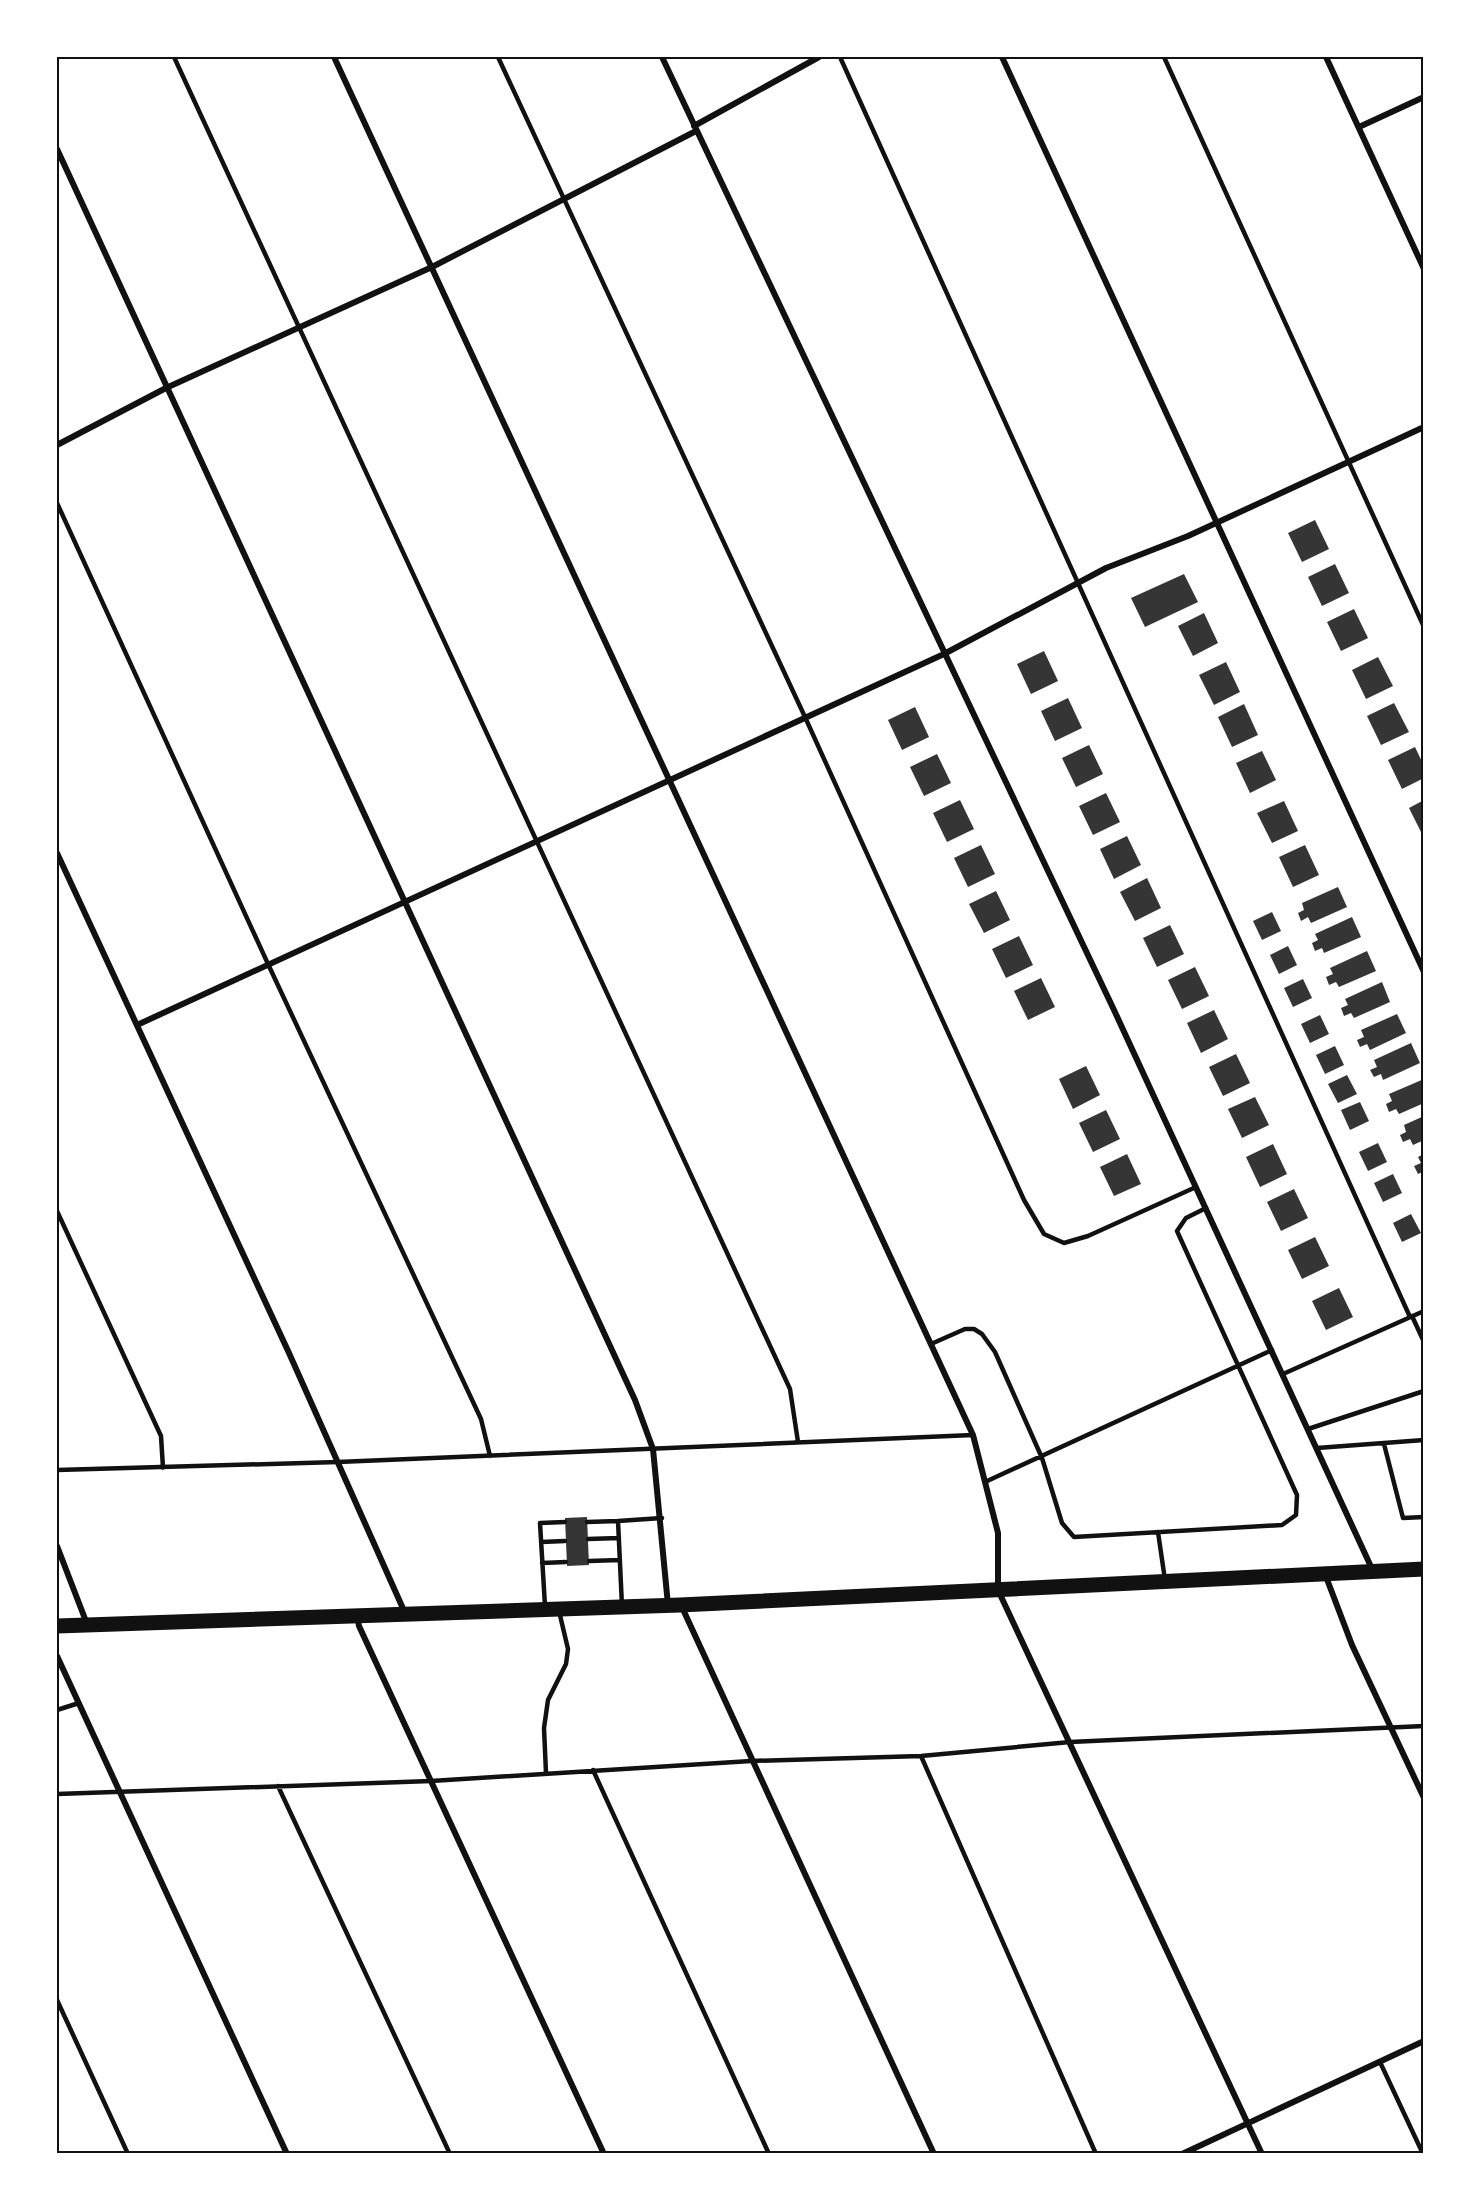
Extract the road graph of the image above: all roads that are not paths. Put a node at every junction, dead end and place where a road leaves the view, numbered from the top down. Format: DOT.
graph roads {
  1 [pos="174,57"];
  2 [pos="334,57"];
  3 [pos="498,57"];
  4 [pos="662,57"];
  5 [pos="819,57"];
  6 [pos="840,57"];
  7 [pos="1002,57"];
  8 [pos="1164,57"];
  9 [pos="1326,57"];
  10 [pos="1424,97"];
  11 [pos="1359,127"];
  12 [pos="695,128"];
  13 [pos="57,149"];
  14 [pos="565,199"];
  15 [pos="432,267"];
  16 [pos="1424,269"];
  17 [pos="298,328"];
  18 [pos="166,388"];
  19 [pos="1424,427"];
  20 [pos="57,445"];
  21 [pos="1347,463"];
  22 [pos="57,503"];
  23 [pos="1217,523"];
  24 [pos="1077,584"];
  25 [pos="1424,627"];
  26 [pos="944,654"];
  27 [pos="805,717"];
  28 [pos="669,779"];
  29 [pos="537,841"];
  30 [pos="57,853"];
  31 [pos="404,903"];
  32 [pos="268,964"];
  33 [pos="1424,972"];
  34 [pos="137,1025"];
  35 [pos="1196,1187"];
  36 [pos="1206,1208"];
  37 [pos="57,1210"];
  38 [pos="1424,1311"];
  39 [pos="1411,1317"];
  40 [pos="1424,1342"];
  41 [pos="931,1344"];
  42 [pos="1272,1350"];
  43 [pos="1239,1366"];
  44 [pos="1283,1374"];
  45 [pos="1424,1391"];
  46 [pos="1308,1429"];
  47 [pos="973,1435"];
  48 [pos="1424,1440"];
  49 [pos="798,1442"];
  50 [pos="1384,1444"];
  51 [pos="1317,1448"];
  52 [pos="653,1449"];
  53 [pos="490,1456"];
  54 [pos="1042,1458"];
  55 [pos="338,1462"];
  56 [pos="163,1467"];
  57 [pos="57,1470"];
  58 [pos="985,1482"];
  59 [pos="1424,1517"];
  60 [pos="662,1518"];
  61 [pos="618,1521"];
  62 [pos="565,1522"];
  63 [pos="587,1522"];
  64 [pos="1158,1532"];
  65 [pos="618,1538"];
  66 [pos="588,1539"];
  67 [pos="565,1541"];
  68 [pos="541,1542"];
  69 [pos="57,1546"];
  70 [pos="620,1560"];
  71 [pos="589,1561"];
  72 [pos="566,1562"];
  73 [pos="542,1563"];
  74 [pos="1424,1569"];
  75 [pos="1374,1572"];
  76 [pos="1325,1574"];
  77 [pos="1165,1582"];
  78 [pos="998,1590"];
  79 [pos="674,1605"];
  80 [pos="622,1606"];
  81 [pos="552,1608"];
  82 [pos="405,1614"];
  83 [pos="357,1616"];
  84 [pos="87,1625"];
  85 [pos="57,1626"];
  86 [pos="57,1656"];
  87 [pos="78,1703"];
  88 [pos="57,1710"];
  89 [pos="1424,1726"];
  90 [pos="1392,1728"];
  91 [pos="1071,1742"];
  92 [pos="921,1756"];
  93 [pos="751,1761"];
  94 [pos="593,1770"];
  95 [pos="546,1773"];
  96 [pos="431,1780"];
  97 [pos="278,1786"];
  98 [pos="119,1792"];
  99 [pos="57,1794"];
  100 [pos="1424,1798"];
  101 [pos="57,2000"];
  102 [pos="1424,2041"];
  103 [pos="1380,2062"];
  104 [pos="1248,2123"];
  105 [pos="128,2154"];
  106 [pos="287,2154"];
  107 [pos="450,2154"];
  108 [pos="603,2154"];
  109 [pos="769,2154"];
  110 [pos="934,2154"];
  111 [pos="1096,2154"];
  112 [pos="1182,2154"];
  113 [pos="1262,2154"];
  114 [pos="1423,2154"];
  1 -- 17 [label="lane"];
  2 -- 15 [label="street"];
  3 -- 14 [label="lane"];
  4 -- 12 [label="street"];
  5 -- 12 [label="street"];
  6 -- 24 [label="lane"];
  7 -- 23 [label="street"];
  8 -- 21 [label="lane"];
  9 -- 11 [label="street"];
  10 -- 11 [label="street"];
  11 -- 16 [label="street"];
  12 -- 14 [label="street"];
  12 -- 26 [label="street"];
  13 -- 18 [label="street"];
  14 -- 15 [label="street"];
  14 -- 27 [label="lane"];
  15 -- 17 [label="street"];
  15 -- 28 [label="street"];
  17 -- 18 [label="street"];
  17 -- 29 [label="lane"];
  18 -- 20 [label="street"];
  18 -- 31 [label="street"];
  19 -- 21 [label="street"];
  21 -- 23 [label="street"];
  21 -- 25 [label="lane"];
  22 -- 32 [label="lane"];
  23 -- 24 [label="street"];
  23 -- 33 [label="street"];
  24 -- 26 [label="street"];
  24 -- 39 [label="lane"];
  26 -- 27 [label="street"];
  26 -- 35 [label="street"];
  27 -- 28 [label="street"];
  27 -- 35 [label="lane"];
  28 -- 29 [label="street"];
  28 -- 41 [label="street"];
  29 -- 31 [label="street"];
  29 -- 49 [label="lane"];
  30 -- 34 [label="street"];
  31 -- 32 [label="street"];
  31 -- 52 [label="street"];
  32 -- 34 [label="street"];
  32 -- 53 [label="lane"];
  34 -- 55 [label="street"];
  35 -- 36 [label="street"];
  36 -- 42 [label="street"];
  36 -- 43 [label="lane"];
  37 -- 56 [label="lane"];
  38 -- 39 [label="lane"];
  39 -- 40 [label="lane"];
  39 -- 44 [label="lane"];
  41 -- 47 [label="street"];
  41 -- 54 [label="lane"];
  42 -- 43 [label="lane"];
  42 -- 44 [label="street"];
  43 -- 54 [label="lane"];
  43 -- 64 [label="lane"];
  44 -- 46 [label="street"];
  45 -- 46 [label="lane"];
  46 -- 51 [label="street"];
  47 -- 49 [label="lane"];
  47 -- 58 [label="street"];
  48 -- 50 [label="lane"];
  49 -- 52 [label="lane"];
  50 -- 51 [label="lane"];
  50 -- 59 [label="lane"];
  51 -- 75 [label="street"];
  52 -- 53 [label="lane"];
  52 -- 60 [label="street"];
  53 -- 55 [label="lane"];
  54 -- 58 [label="lane"];
  54 -- 64 [label="lane"];
  55 -- 56 [label="lane"];
  55 -- 82 [label="street"];
  56 -- 57 [label="lane"];
  58 -- 78 [label="street"];
  60 -- 61 [label="lane"];
  60 -- 79 [label="street"];
  61 -- 63 [label="lane"];
  61 -- 65 [label="lane"];
  62 -- 68 [label="lane"];
  64 -- 77 [label="lane"];
  65 -- 66 [label="lane"];
  65 -- 70 [label="lane"];
  67 -- 68 [label="lane"];
  68 -- 73 [label="lane"];
  69 -- 84 [label="street"];
  70 -- 71 [label="lane"];
  70 -- 80 [label="lane"];
  72 -- 73 [label="lane"];
  73 -- 81 [label="lane"];
  74 -- 75 [label="main road"];
  75 -- 76 [label="main road"];
  76 -- 77 [label="main road"];
  76 -- 90 [label="street"];
  77 -- 78 [label="main road"];
  78 -- 79 [label="main road"];
  78 -- 91 [label="street"];
  79 -- 80 [label="main road"];
  79 -- 93 [label="street"];
  80 -- 81 [label="main road"];
  81 -- 82 [label="main road"];
  81 -- 95 [label="lane"];
  82 -- 83 [label="main road"];
  83 -- 84 [label="main road"];
  83 -- 96 [label="street"];
  84 -- 85 [label="main road"];
  86 -- 87 [label="street"];
  87 -- 88 [label="lane"];
  87 -- 98 [label="street"];
  89 -- 90 [label="lane"];
  90 -- 91 [label="lane"];
  90 -- 100 [label="street"];
  91 -- 92 [label="lane"];
  91 -- 104 [label="street"];
  92 -- 93 [label="lane"];
  92 -- 111 [label="lane"];
  93 -- 94 [label="lane"];
  93 -- 110 [label="street"];
  94 -- 95 [label="lane"];
  94 -- 109 [label="lane"];
  95 -- 96 [label="lane"];
  96 -- 97 [label="lane"];
  96 -- 108 [label="street"];
  97 -- 98 [label="lane"];
  97 -- 107 [label="lane"];
  98 -- 99 [label="lane"];
  98 -- 106 [label="street"];
  101 -- 105 [label="lane"];
  102 -- 103 [label="street"];
  103 -- 104 [label="street"];
  103 -- 114 [label="lane"];
  104 -- 112 [label="street"];
  104 -- 113 [label="street"];
}
